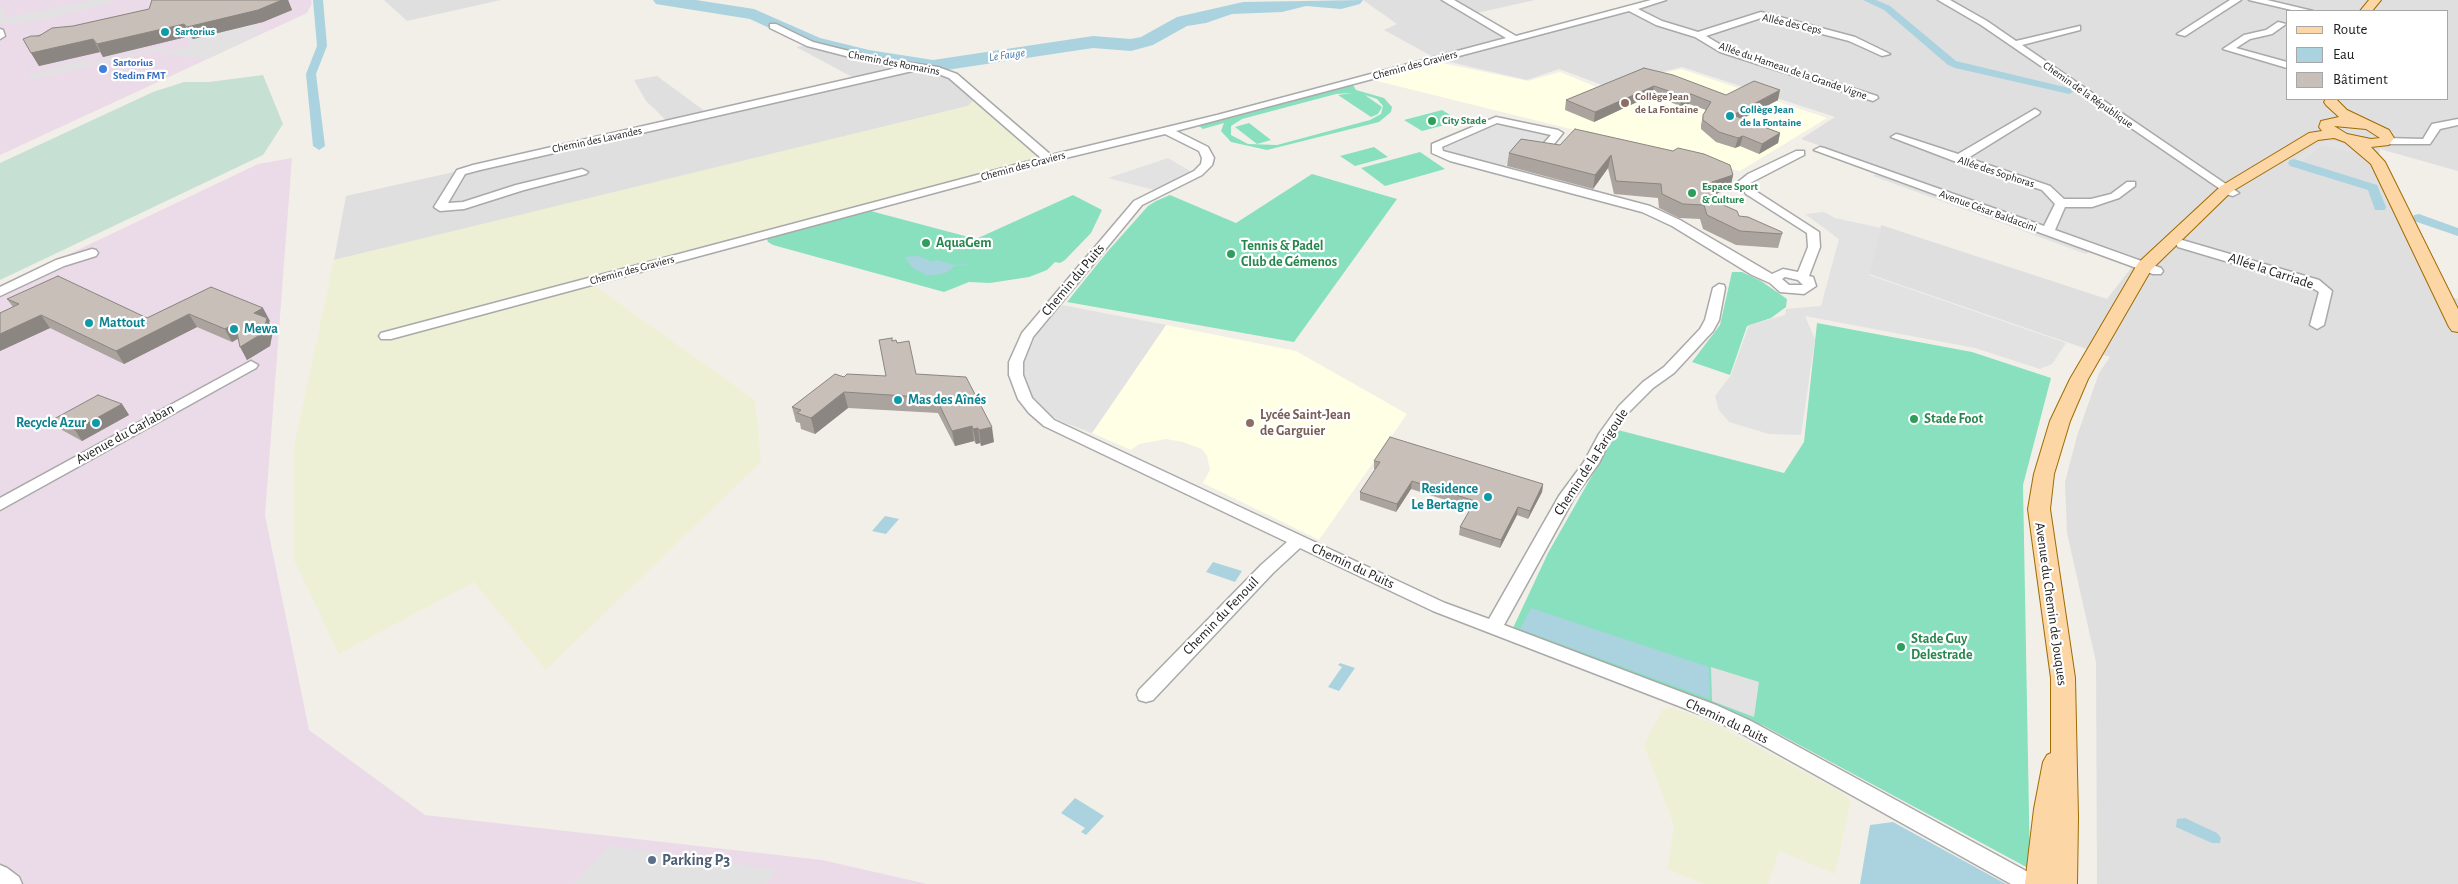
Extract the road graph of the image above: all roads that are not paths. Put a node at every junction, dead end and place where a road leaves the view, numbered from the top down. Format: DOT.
graph roads {
  1 [pos="1447,0"];
  2 [pos="1661,0"];
  3 [pos="1943,0"];
  4 [pos="2236,0"];
  5 [pos="2254,0"];
  6 [pos="1630,8"];
  7 [pos="2303,10"];
  8 [pos="2281,24"];
  9 [pos="773,26"];
  10 [pos="2078,28"];
  11 [pos="2182,34"];
  12 [pos="1698,35"];
  13 [pos="1513,38"];
  14 [pos="2016,44"];
  15 [pos="1885,54"];
  16 [pos="2286,65"];
  17 [pos="916,67"];
  18 [pos="1873,98"];
  19 [pos="2330,101"];
  20 [pos="2035,112"];
  21 [pos="2458,122"];
  22 [pos="2363,124"];
  23 [pos="2334,127"];
  24 [pos="1166,130"];
  25 [pos="1896,137"];
  26 [pos="2385,138"];
  27 [pos="2351,140"];
  28 [pos="1542,152"];
  29 [pos="1958,159"];
  30 [pos="1049,160"];
  31 [pos="2378,162"];
  32 [pos="582,172"];
  33 [pos="2131,184"];
  34 [pos="2229,191"];
  35 [pos="2062,203"];
  36 [pos="2048,232"];
  37 [pos="2182,244"];
  38 [pos="92,253"];
  39 [pos="2150,269"];
  40 [pos="1719,288"];
  41 [pos="0,292"];
  42 [pos="2316,325"];
  43 [pos="2458,327"];
  44 [pos="386,336"];
  45 [pos="251,365"];
  46 [pos="0,505"];
  47 [pos="1298,541"];
  48 [pos="1493,628"];
  49 [pos="1146,695"];
  50 [pos="2064,718"];
  51 [pos="0,874"];
  52 [pos="12,884"];
  53 [pos="2030,884"];
  54 [pos="2038,884"];
  55 [pos="2063,884"];
  1 -- 13 [label="street"];
  2 -- 6 [label="street, Chemin des Graviers"];
  3 -- 14 [label="street, Chemin de la République"];
  4 -- 11 [label="street"];
  5 -- 7 [label="street"];
  6 -- 12 [label="street, Allée du Hameau de la Grande Vigne"];
  6 -- 13 [label="street, Chemin des Graviers"];
  8 -- 16 [label="street"];
  9 -- 17 [label="street, Chemin des Romarins"];
  10 -- 14 [label="street"];
  12 -- 15 [label="street, Allée des Ceps"];
  12 -- 18 [label="street, Allée du Hameau de la Grande Vigne"];
  13 -- 24 [label="street, Chemin des Graviers"];
  14 -- 34 [label="street, Chemin de la République"];
  17 -- 30 [label="street, Chemin des Romarins"];
  17 -- 32 [label="street, Chemin des Lavandes"];
  19 -- 22 [label="main road"];
  19 -- 23 [label="main road"];
  20 -- 29 [label="street"];
  21 -- 26 [label="street"];
  22 -- 23 [label="main road"];
  22 -- 26 [label="main road"];
  23 -- 27 [label="main road"];
  23 -- 34 [label="main road, Avenue du Chemin de Jouques"];
  24 -- 30 [label="street, Chemin des Graviers"];
  24 -- 47 [label="street, Chemin du Puits"];
  25 -- 29 [label="street, Allée des Sophoras"];
  26 -- 27 [label="main road"];
  26 -- 31 [label="main road"];
  27 -- 31 [label="main road"];
  28 -- 36 [label="street, Avenue César Baldaccini"];
  29 -- 35 [label="street, Allée des Sophoras"];
  30 -- 44 [label="street, Chemin des Graviers"];
  31 -- 43 [label="main road"];
  33 -- 35 [label="street"];
  34 -- 37 [label="main road, Avenue du Chemin de Jouques"];
  34 -- 39 [label="main road, Avenue du Chemin de Jouques"];
  35 -- 36 [label="street"];
  36 -- 39 [label="street, Avenue César Baldaccini"];
  37 -- 39 [label="main road, Avenue du Chemin de Jouques"];
  37 -- 42 [label="street, Allée la Carriade"];
  38 -- 41 [label="street"];
  39 -- 50 [label="main road, Avenue du Chemin de Jouques"];
  40 -- 48 [label="street, Chemin de la Farigoule"];
  45 -- 46 [label="street, Avenue du Garlaban"];
  47 -- 48 [label="street, Chemin du Puits"];
  47 -- 49 [label="street, Chemin du Fenouil"];
  48 -- 53 [label="street, Chemin du Puits"];
  50 -- 54 [label="main road, Avenue du Chemin de Jouques"];
  50 -- 55 [label="main road, Avenue du Chemin de Jouques"];
  51 -- 52 [label="street"];
}
